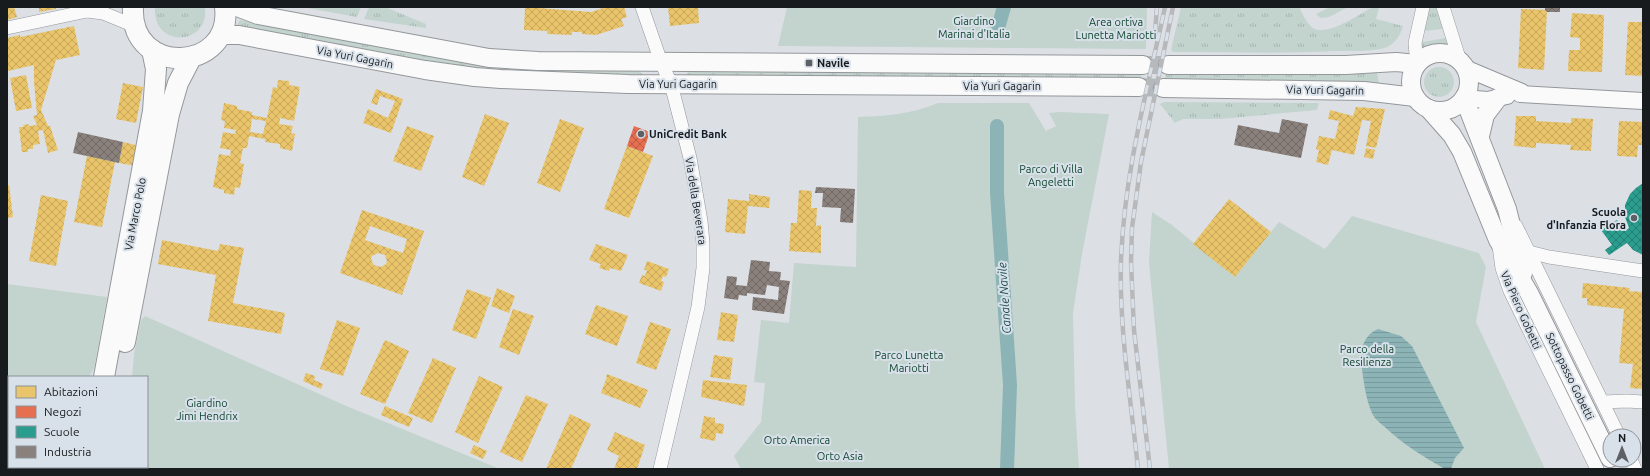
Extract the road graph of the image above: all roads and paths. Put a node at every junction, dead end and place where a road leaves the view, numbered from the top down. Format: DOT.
graph roads {
  1 [pos="225,7"];
  2 [pos="237,7"];
  3 [pos="642,7"];
  4 [pos="1423,7"];
  5 [pos="1443,7"];
  6 [pos="92,9"];
  7 [pos="134,16"];
  8 [pos="7,28"];
  9 [pos="220,36"];
  10 [pos="152,50"];
  11 [pos="191,58"];
  12 [pos="661,62"];
  13 [pos="1417,64"];
  14 [pos="1143,65"];
  15 [pos="1168,65"];
  16 [pos="1462,65"];
  17 [pos="672,84"];
  18 [pos="1139,87"];
  19 [pos="1163,88"];
  20 [pos="1522,92"];
  21 [pos="1414,97"];
  22 [pos="1464,98"];
  23 [pos="1498,98"];
  24 [pos="1643,101"];
  25 [pos="1429,109"];
  26 [pos="1480,136"];
  27 [pos="1507,209"];
  28 [pos="1498,240"];
  29 [pos="1529,252"];
  30 [pos="1563,258"];
  31 [pos="1643,271"];
  32 [pos="1540,277"];
  33 [pos="1530,294"];
  34 [pos="104,376"];
  35 [pos="118,376"];
  36 [pos="1602,402"];
  37 [pos="1643,402"];
  38 [pos="1615,428"];
  39 [pos="1602,442"];
  40 [pos="660,469"];
  41 [pos="1597,469"];
  1 -- 9 [label="main road"];
  2 -- 12 [label="main road, Via Yuri Gagarin"];
  3 -- 12 [label="street, Via della Beverara"];
  4 -- 13 [label="street"];
  5 -- 16 [label="street"];
  6 -- 7 [label="street"];
  6 -- 8 [label="street"];
  7 -- 10 [label="main road"];
  9 -- 11 [label="main road"];
  9 -- 17 [label="main road, Via Yuri Gagarin"];
  10 -- 11 [label="main road"];
  10 -- 34 [label="main road, Via Marco Polo"];
  11 -- 35 [label="main road, Via Marco Polo"];
  12 -- 14 [label="main road, Via Yuri Gagarin"];
  12 -- 17 [label="street, Via della Beverara"];
  13 -- 15 [label="main road"];
  13 -- 16 [label="main road"];
  13 -- 21 [label="main road"];
  16 -- 20 [label="street"];
  16 -- 22 [label="main road"];
  17 -- 18 [label="main road, Via Yuri Gagarin"];
  17 -- 40 [label="street, Via della Beverara"];
  19 -- 21 [label="main road, Via Yuri Gagarin"];
  20 -- 23 [label="street"];
  20 -- 24 [label="street"];
  21 -- 25 [label="main road"];
  22 -- 23 [label="street"];
  22 -- 25 [label="main road"];
  22 -- 26 [label="main road"];
  23 -- 26 [label="main road"];
  25 -- 28 [label="main road, Via Piero Gobetti"];
  26 -- 27 [label="main road"];
  27 -- 29 [label="street"];
  27 -- 33 [label="main road, Sottopasso Gobetti"];
  28 -- 33 [label="main road, Sottopasso Gobetti"];
  28 -- 41 [label="street, Via Piero Gobetti"];
  29 -- 30 [label="street"];
  29 -- 32 [label="street"];
  30 -- 31 [label="street"];
  30 -- 32 [label="street"];
  32 -- 36 [label="street"];
  33 -- 39 [label="main road, Sottopasso Gobetti"];
  36 -- 37 [label="street"];
  36 -- 38 [label="street"];
}
